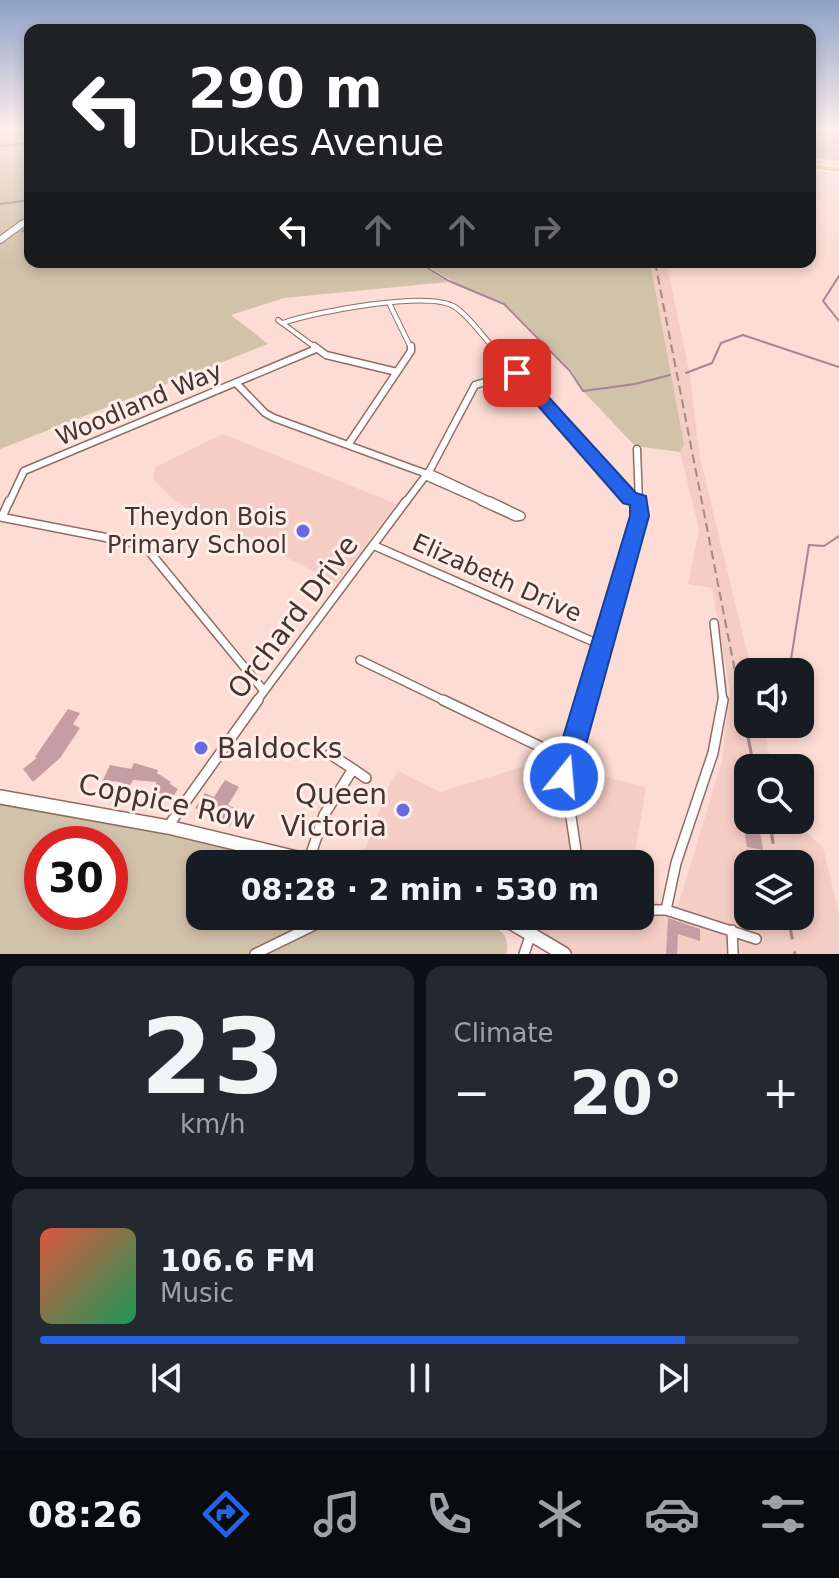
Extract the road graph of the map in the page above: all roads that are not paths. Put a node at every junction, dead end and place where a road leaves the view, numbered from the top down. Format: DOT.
graph roads {
  1 [pos="24,222"];
  2 [pos="0,240"];
  3 [pos="390,305"];
  4 [pos="316,349"];
  5 [pos="397,372"];
  6 [pos="517,373"];
  7 [pos="236,383"];
  8 [pos="348,445"];
  9 [pos="637,449"];
  10 [pos="427,474"];
  11 [pos="639,500"];
  12 [pos="1,517"];
  13 [pos="375,546"];
  14 [pos="714,623"];
  15 [pos="603,646"];
  16 [pos="360,660"];
  17 [pos="264,691"];
  18 [pos="330,754"];
  19 [pos="568,760"];
  20 [pos="353,769"];
  21 [pos="366,778"];
  22 [pos="0,797"];
  23 [pos="168,827"];
  24 [pos="265,850"];
  25 [pos="318,850"];
  26 [pos="576,850"];
  27 [pos="654,910"];
  28 [pos="666,910"];
  29 [pos="304,930"];
  30 [pos="527,930"];
  31 [pos="732,930"];
  32 [pos="531,932"];
  33 [pos="756,939"];
  34 [pos="255,954"];
  35 [pos="524,954"];
  36 [pos="564,954"];
  37 [pos="733,954"];
  1 -- 2 [label="street"];
  3 -- 4 [label="street"];
  3 -- 5 [label="street"];
  3 -- 6 [label="street"];
  4 -- 5 [label="street"];
  4 -- 7 [label="street, Woodland Way"];
  5 -- 8 [label="street"];
  6 -- 10 [label="street, Orchard Drive"];
  6 -- 11 [label="street"];
  7 -- 8 [label="street"];
  7 -- 12 [label="street, Woodland Way"];
  8 -- 10 [label="street"];
  9 -- 11 [label="street"];
  10 -- 10 [label="street"];
  10 -- 13 [label="street, Orchard Drive"];
  11 -- 15 [label="street"];
  12 -- 17 [label="street"];
  13 -- 15 [label="street, Elizabeth Drive"];
  13 -- 17 [label="street, Orchard Drive"];
  14 -- 28 [label="street"];
  15 -- 19 [label="street"];
  16 -- 19 [label="street"];
  17 -- 23 [label="street, Orchard Drive"];
  18 -- 20 [label="street"];
  19 -- 26 [label="street"];
  20 -- 21 [label="street"];
  20 -- 25 [label="street"];
  22 -- 23 [label="main road, Coppice Row"];
  23 -- 24 [label="main road, Coppice Row"];
  27 -- 28 [label="street"];
  28 -- 31 [label="street"];
  29 -- 34 [label="street"];
  30 -- 32 [label="main road"];
  31 -- 33 [label="street"];
  31 -- 37 [label="street"];
  32 -- 35 [label="street"];
  32 -- 36 [label="main road"];
}
